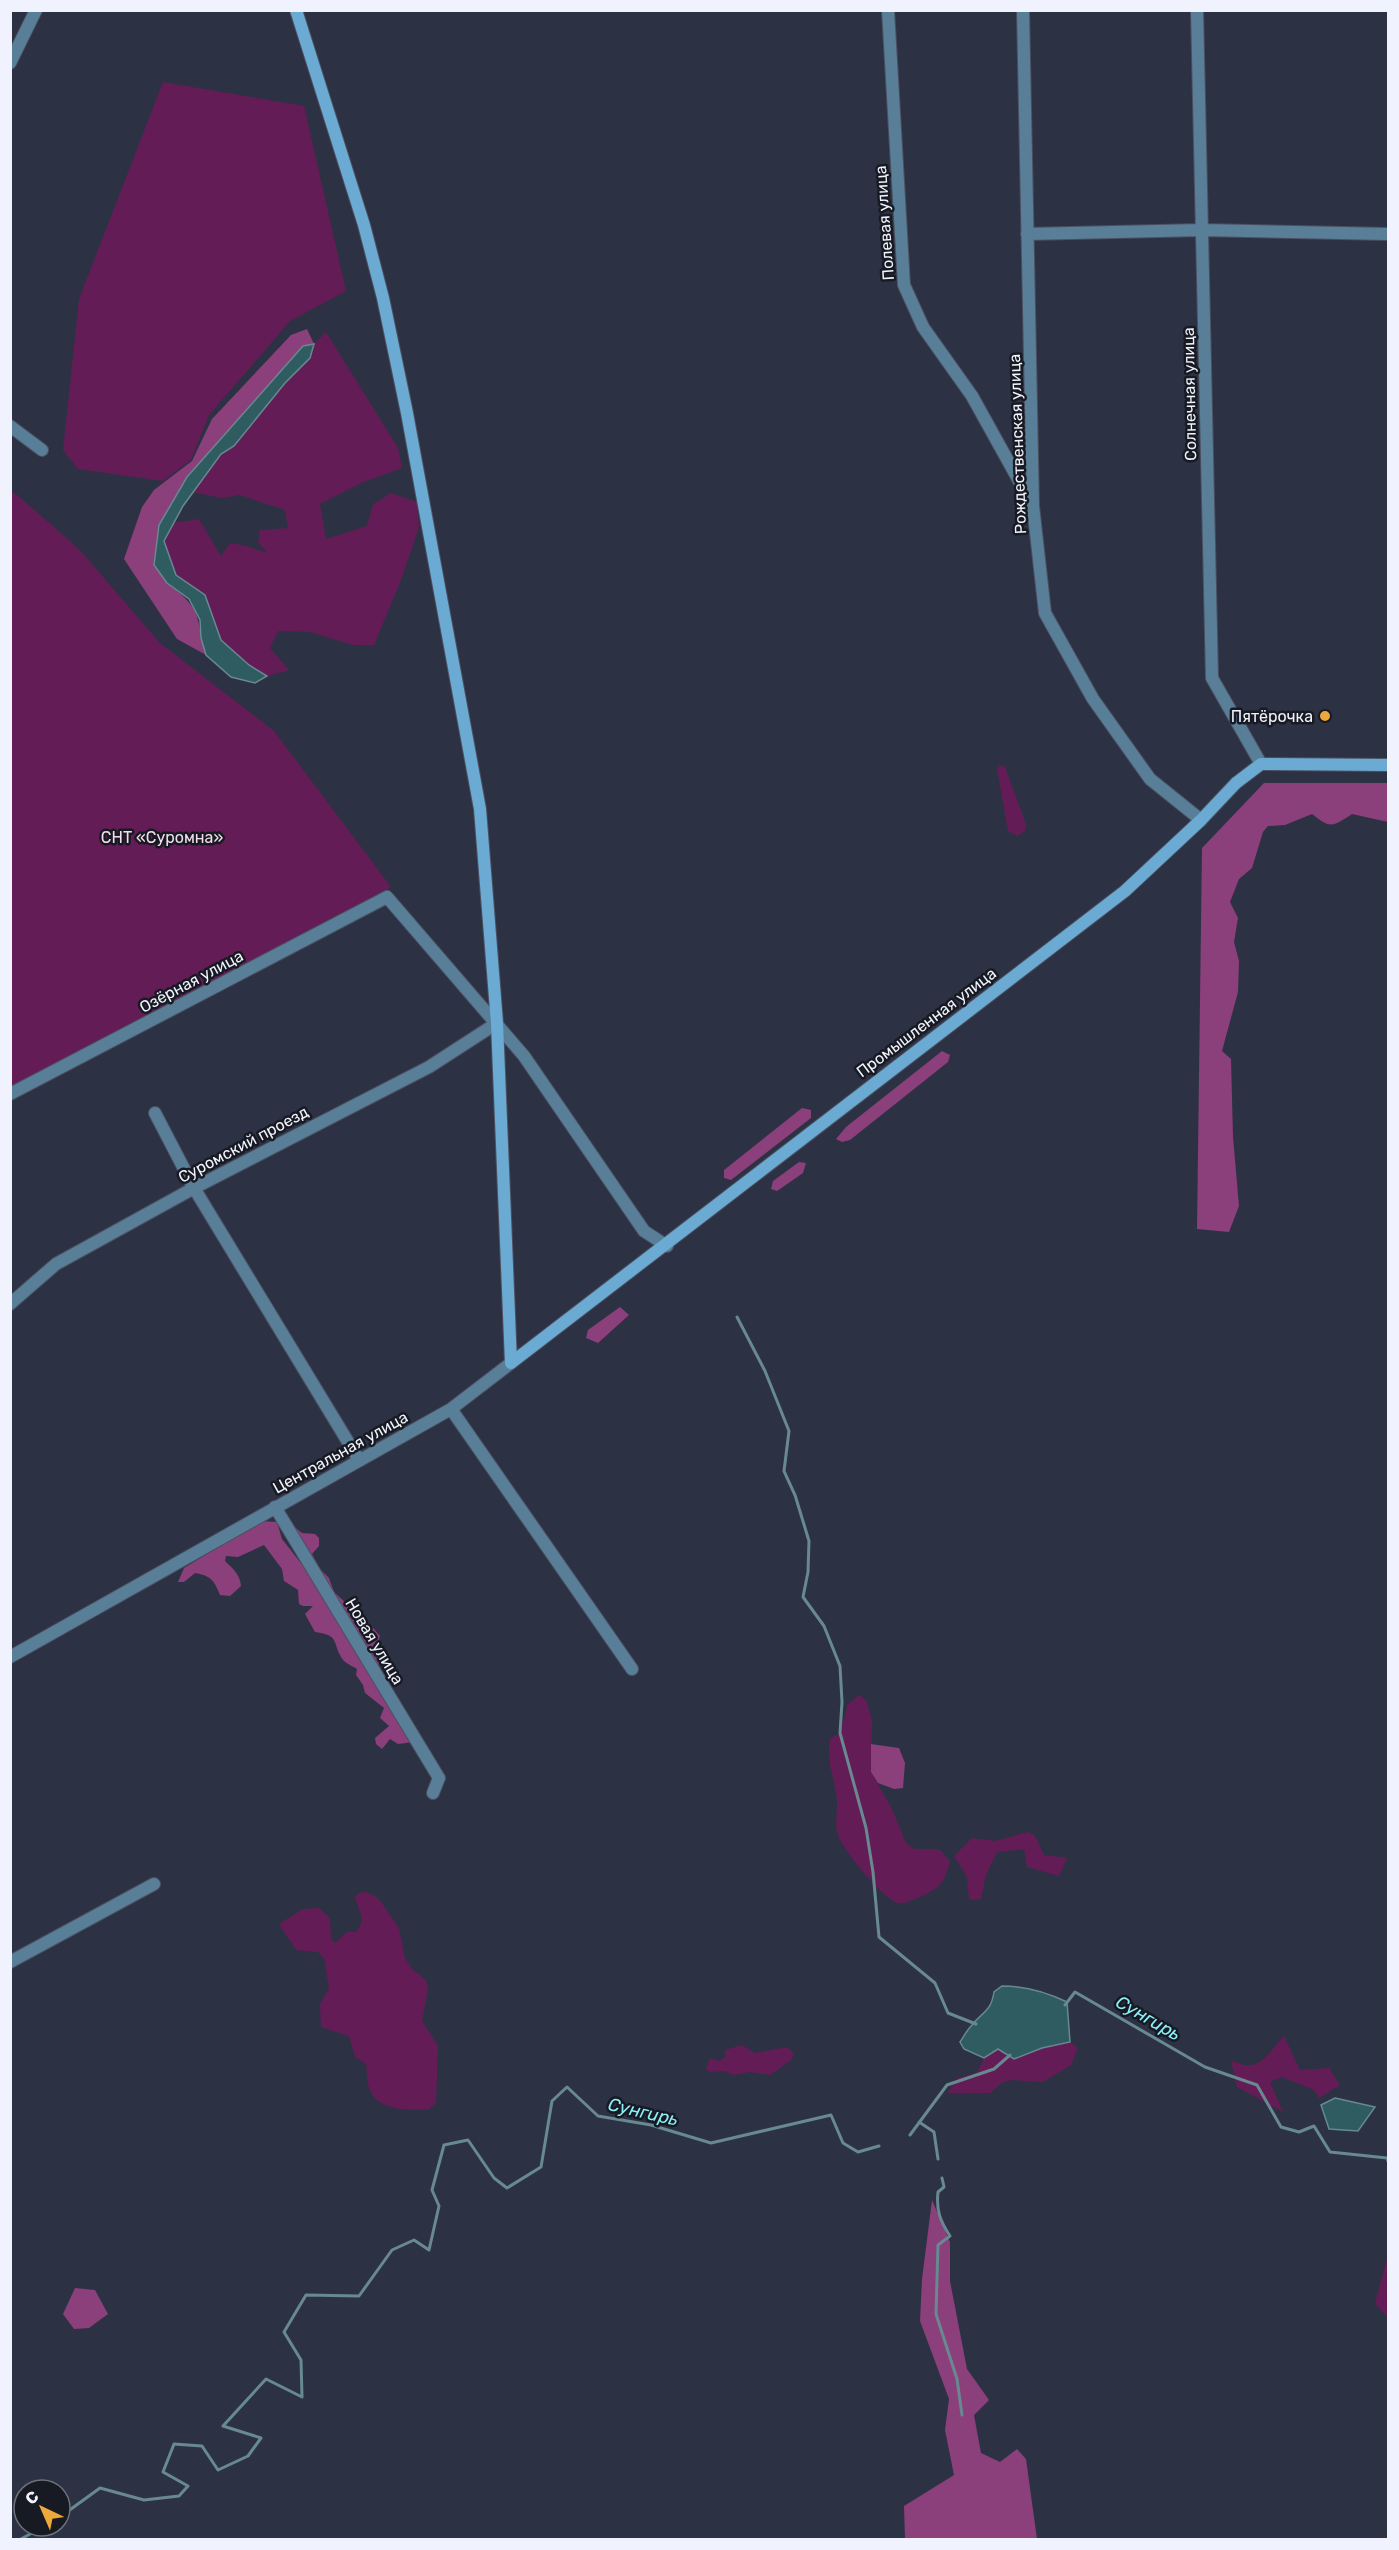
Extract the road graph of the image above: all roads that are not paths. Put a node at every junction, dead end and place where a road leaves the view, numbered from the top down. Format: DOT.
graph roads {
  1 [pos="36,10"];
  2 [pos="296,10"];
  3 [pos="888,10"];
  4 [pos="1023,10"];
  5 [pos="1197,10"];
  6 [pos="10,63"];
  7 [pos="1202,230"];
  8 [pos="1027,234"];
  9 [pos="1389,234"];
  10 [pos="10,426"];
  11 [pos="42,450"];
  12 [pos="1033,506"];
  13 [pos="1261,764"];
  14 [pos="1389,765"];
  15 [pos="1201,820"];
  16 [pos="497,1023"];
  17 [pos="10,1095"];
  18 [pos="154,1113"];
  19 [pos="194,1188"];
  20 [pos="667,1245"];
  21 [pos="10,1304"];
  22 [pos="511,1363"];
  23 [pos="451,1409"];
  24 [pos="359,1460"];
  25 [pos="275,1507"];
  26 [pos="10,1657"];
  27 [pos="632,1669"];
  28 [pos="433,1793"];
  29 [pos="154,1884"];
  30 [pos="10,1962"];
  1 -- 6 [label="street"];
  2 -- 16 [label="street"];
  3 -- 12 [label="street, Полевая улица"];
  4 -- 8 [label="street, Рождественская улица"];
  5 -- 7 [label="street, Солнечная улица"];
  7 -- 8 [label="street"];
  7 -- 9 [label="street"];
  7 -- 13 [label="street, Солнечная улица"];
  8 -- 12 [label="street, Рождественская улица"];
  10 -- 11 [label="street"];
  12 -- 15 [label="street, Рождественская улица"];
  13 -- 14 [label="street"];
  13 -- 15 [label="street, Промышленная улица"];
  15 -- 20 [label="street, Промышленная улица"];
  16 -- 17 [label="street, Озёрная улица"];
  16 -- 19 [label="street, Суромский проезд"];
  16 -- 20 [label="street"];
  16 -- 22 [label="street"];
  18 -- 19 [label="street"];
  19 -- 21 [label="street, Суромский проезд"];
  19 -- 24 [label="street"];
  20 -- 22 [label="street, Центральная улица"];
  22 -- 23 [label="street, Центральная улица"];
  23 -- 24 [label="street, Центральная улица"];
  23 -- 27 [label="street"];
  24 -- 25 [label="street, Центральная улица"];
  25 -- 26 [label="street, Центральная улица"];
  25 -- 28 [label="street, Новая улица"];
  29 -- 30 [label="street"];
}
